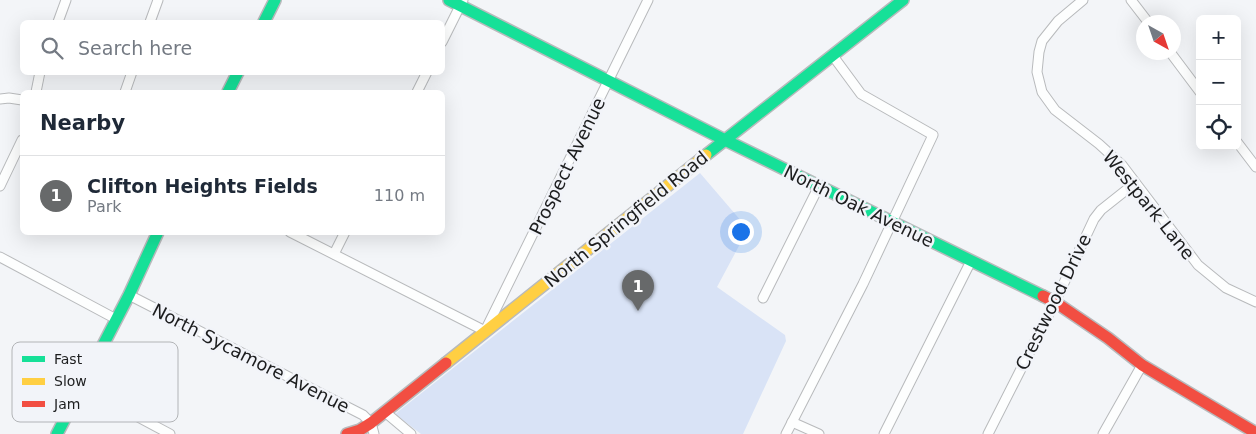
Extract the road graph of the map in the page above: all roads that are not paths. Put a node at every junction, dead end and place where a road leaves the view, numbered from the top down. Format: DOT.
graph roads {
  1 [pos="66,0"];
  2 [pos="158,0"];
  3 [pos="275,0"];
  4 [pos="449,0"];
  5 [pos="648,0"];
  6 [pos="902,0"];
  7 [pos="1083,0"];
  8 [pos="1131,0"];
  9 [pos="462,3"];
  10 [pos="1143,15"];
  11 [pos="59,20"];
  12 [pos="151,20"];
  13 [pos="265,20"];
  14 [pos="445,36"];
  15 [pos="833,56"];
  16 [pos="1176,60"];
  17 [pos="39,75"];
  18 [pos="131,75"];
  19 [pos="236,75"];
  20 [pos="426,75"];
  21 [pos="609,80"];
  22 [pos="1196,87"];
  23 [pos="36,90"];
  24 [pos="126,90"];
  25 [pos="229,90"];
  26 [pos="418,90"];
  27 [pos="0,99"];
  28 [pos="20,100"];
  29 [pos="725,140"];
  30 [pos="20,144"];
  31 [pos="1241,147"];
  32 [pos="1256,167"];
  33 [pos="1135,183"];
  34 [pos="0,186"];
  35 [pos="819,186"];
  36 [pos="892,222"];
  37 [pos="157,235"];
  38 [pos="296,235"];
  39 [pos="344,235"];
  40 [pos="334,254"];
  41 [pos="0,257"];
  42 [pos="971,261"];
  43 [pos="129,295"];
  44 [pos="763,298"];
  45 [pos="1055,302"];
  46 [pos="1256,302"];
  47 [pos="116,319"];
  48 [pos="485,332"];
  49 [pos="104,342"];
  50 [pos="1142,365"];
  51 [pos="385,412"];
  52 [pos="63,422"];
  53 [pos="148,422"];
  54 [pos="792,422"];
  55 [pos="372,429"];
  56 [pos="57,434"];
  57 [pos="170,434"];
  58 [pos="347,434"];
  59 [pos="411,434"];
  60 [pos="786,434"];
  61 [pos="819,434"];
  62 [pos="884,434"];
  63 [pos="988,434"];
  64 [pos="1103,434"];
  65 [pos="1256,434"];
  1 -- 11 [label="street"];
  2 -- 12 [label="street"];
  3 -- 13 [label="main road"];
  4 -- 9 [label="main road, North Oak Avenue"];
  5 -- 21 [label="street, Prospect Avenue"];
  6 -- 15 [label="main road, North Springfield Road"];
  7 -- 33 [label="street, Westpark Lane"];
  8 -- 10 [label="street"];
  9 -- 14 [label="street"];
  9 -- 21 [label="main road, North Oak Avenue"];
  15 -- 29 [label="main road, North Springfield Road"];
  15 -- 36 [label="street"];
  16 -- 22 [label="street"];
  17 -- 23 [label="street"];
  18 -- 24 [label="street"];
  19 -- 25 [label="main road"];
  20 -- 26 [label="street"];
  21 -- 29 [label="main road, North Oak Avenue"];
  21 -- 48 [label="street, Prospect Avenue"];
  27 -- 28 [label="street"];
  29 -- 35 [label="main road, North Oak Avenue"];
  29 -- 48 [label="main road, North Springfield Road"];
  30 -- 34 [label="street"];
  31 -- 32 [label="street"];
  33 -- 45 [label="street, Crestwood Drive"];
  33 -- 46 [label="street, Westpark Lane"];
  35 -- 36 [label="main road, North Oak Avenue"];
  35 -- 44 [label="street"];
  36 -- 42 [label="main road, North Oak Avenue"];
  36 -- 54 [label="street"];
  37 -- 43 [label="main road"];
  38 -- 40 [label="street"];
  39 -- 40 [label="street"];
  40 -- 48 [label="street"];
  41 -- 47 [label="street"];
  42 -- 45 [label="main road, North Oak Avenue"];
  42 -- 62 [label="street"];
  43 -- 47 [label="main road"];
  43 -- 55 [label="street, North Sycamore Avenue"];
  45 -- 50 [label="main road, North Oak Avenue"];
  45 -- 63 [label="street, Crestwood Drive"];
  47 -- 49 [label="main road"];
  48 -- 51 [label="main road, North Springfield Road"];
  50 -- 64 [label="street"];
  50 -- 65 [label="main road, North Oak Avenue"];
  51 -- 55 [label="main road, North Springfield Road"];
  51 -- 59 [label="street"];
  52 -- 56 [label="main road"];
  53 -- 57 [label="street"];
  54 -- 60 [label="street"];
  54 -- 61 [label="street"];
  55 -- 58 [label="main road, North Springfield Road"];
}
